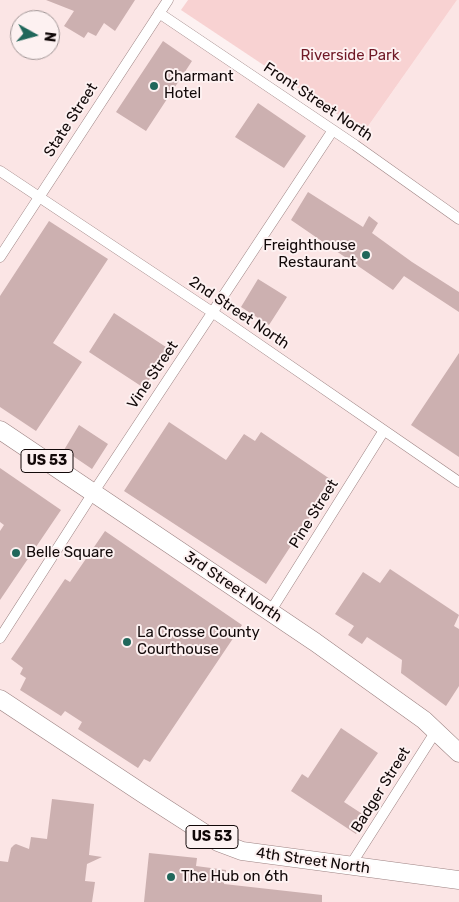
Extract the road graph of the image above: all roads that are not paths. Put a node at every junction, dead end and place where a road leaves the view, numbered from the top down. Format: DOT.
graph roads {
  1 [pos="168,0"];
  2 [pos="159,13"];
  3 [pos="333,130"];
  4 [pos="0,171"];
  5 [pos="39,196"];
  6 [pos="459,219"];
  7 [pos="0,257"];
  8 [pos="212,312"];
  9 [pos="0,430"];
  10 [pos="383,432"];
  11 [pos="459,482"];
  12 [pos="93,493"];
  13 [pos="270,612"];
  14 [pos="0,638"];
  15 [pos="0,699"];
  16 [pos="436,731"];
  17 [pos="459,753"];
  18 [pos="350,866"];
  19 [pos="459,880"];
  1 -- 2 [label="street, State Street"];
  2 -- 3 [label="street, Front Street North"];
  2 -- 5 [label="street, State Street"];
  3 -- 6 [label="street, Front Street North"];
  3 -- 8 [label="street, Vine Street"];
  4 -- 5 [label="street, 2nd Street North"];
  5 -- 7 [label="street, State Street"];
  5 -- 8 [label="street, 2nd Street North"];
  8 -- 10 [label="street, 2nd Street North"];
  8 -- 12 [label="street, Vine Street"];
  9 -- 12 [label="highway, 3rd Street North / US 53"];
  10 -- 11 [label="street, 2nd Street North"];
  10 -- 13 [label="street, Pine Street"];
  12 -- 13 [label="highway, 3rd Street North / US 53"];
  12 -- 14 [label="street, Vine Street"];
  13 -- 16 [label="highway, 3rd Street North / US 53"];
  15 -- 18 [label="highway, 4th Street North / US 53"];
  16 -- 17 [label="highway, 3rd Street North / US 53"];
  16 -- 18 [label="street, Badger Street"];
  18 -- 19 [label="highway, 4th Street North / US 53"];
}
